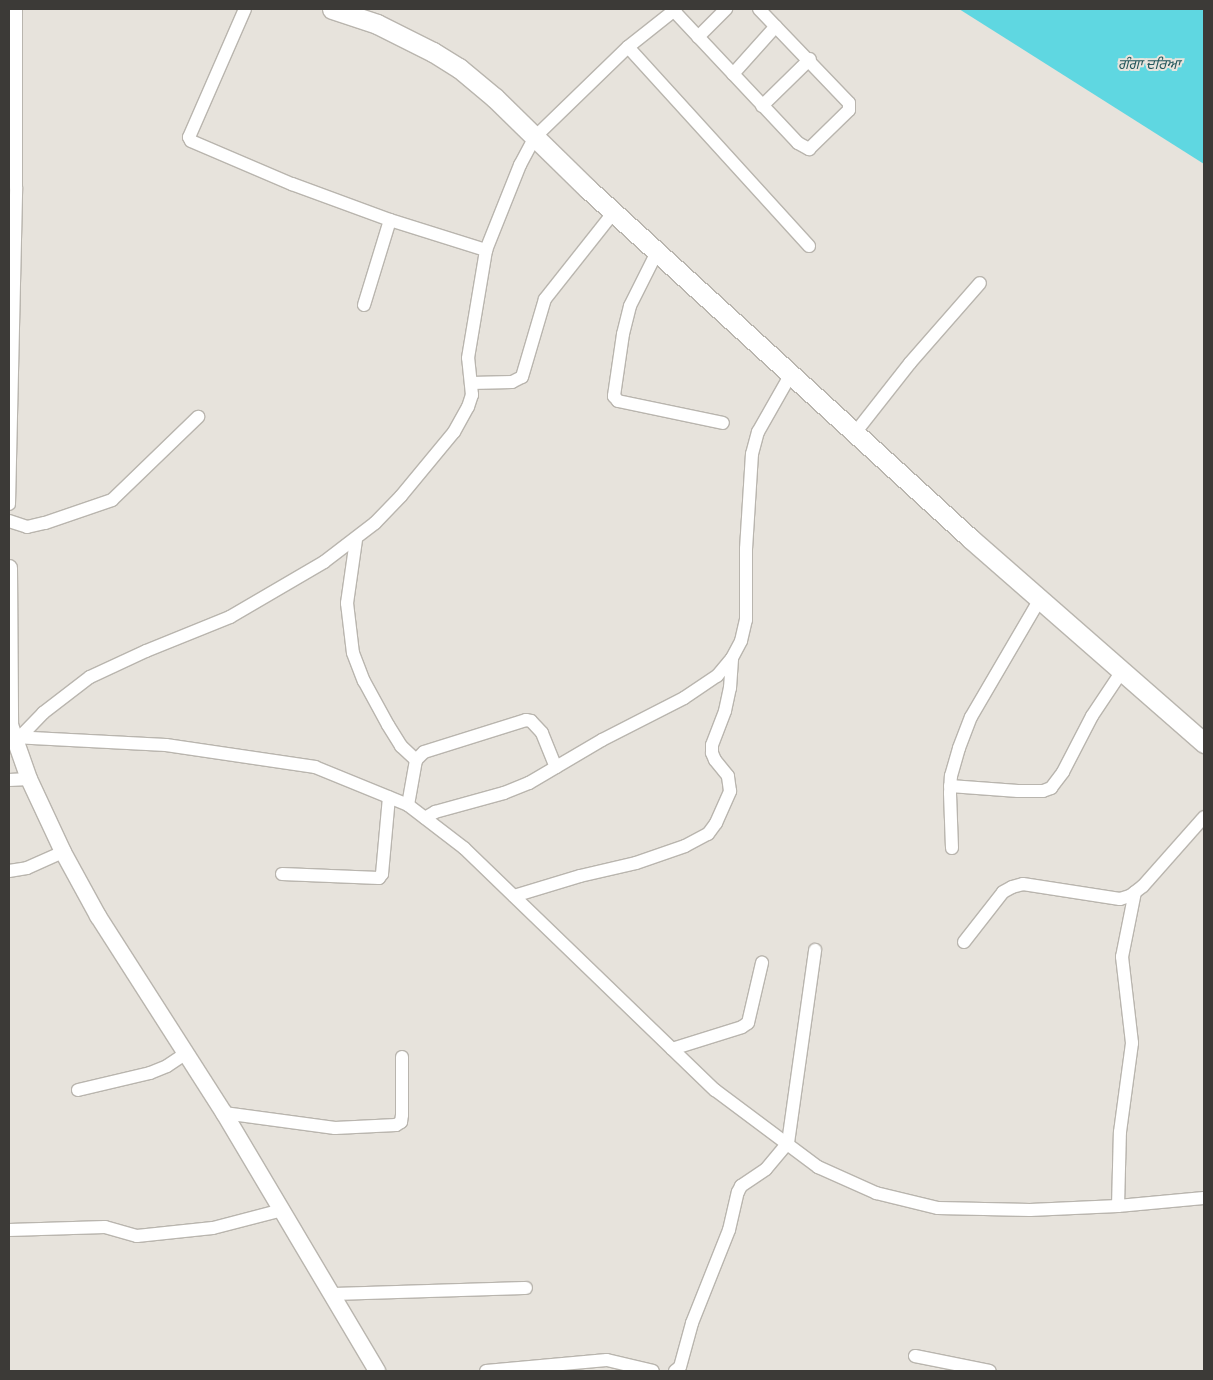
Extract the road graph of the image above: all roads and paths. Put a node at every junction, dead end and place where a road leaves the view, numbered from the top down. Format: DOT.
graph roads {
  1 [pos="16,9"];
  2 [pos="245,9"];
  3 [pos="332,9"];
  4 [pos="726,9"];
  5 [pos="759,9"];
  6 [pos="675,10"];
  7 [pos="776,26"];
  8 [pos="698,37"];
  9 [pos="628,47"];
  10 [pos="810,59"];
  11 [pos="733,74"];
  12 [pos="762,106"];
  13 [pos="13,126"];
  14 [pos="535,137"];
  15 [pos="614,212"];
  16 [pos="390,220"];
  17 [pos="809,246"];
  18 [pos="486,250"];
  19 [pos="657,252"];
  20 [pos="980,283"];
  21 [pos="11,285"];
  22 [pos="364,305"];
  23 [pos="791,374"];
  24 [pos="471,383"];
  25 [pos="198,417"];
  26 [pos="723,422"];
  27 [pos="855,433"];
  28 [pos="9,504"];
  29 [pos="9,521"];
  30 [pos="356,540"];
  31 [pos="9,568"];
  32 [pos="1040,599"];
  33 [pos="732,658"];
  34 [pos="1122,671"];
  35 [pos="13,731"];
  36 [pos="1204,743"];
  37 [pos="416,760"];
  38 [pos="556,767"];
  39 [pos="29,779"];
  40 [pos="9,780"];
  41 [pos="950,786"];
  42 [pos="389,797"];
  43 [pos="408,805"];
  44 [pos="1204,817"];
  45 [pos="425,818"];
  46 [pos="952,848"];
  47 [pos="63,852"];
  48 [pos="9,871"];
  49 [pos="282,874"];
  50 [pos="1135,892"];
  51 [pos="514,896"];
  52 [pos="964,942"];
  53 [pos="815,950"];
  54 [pos="762,962"];
  55 [pos="672,1048"];
  56 [pos="185,1054"];
  57 [pos="402,1057"];
  58 [pos="78,1090"];
  59 [pos="224,1114"];
  60 [pos="788,1143"];
  61 [pos="1204,1198"];
  62 [pos="1118,1206"];
  63 [pos="282,1210"];
  64 [pos="9,1230"];
  65 [pos="526,1288"];
  66 [pos="332,1294"];
  67 [pos="915,1356"];
  68 [pos="377,1371"];
  69 [pos="486,1371"];
  70 [pos="653,1371"];
  71 [pos="675,1371"];
  72 [pos="990,1371"];
  1 -- 13 [label="street"];
  2 -- 16 [label="street"];
  3 -- 14 [label="main road"];
  4 -- 8 [label="street"];
  5 -- 7 [label="street"];
  6 -- 8 [label="street"];
  6 -- 9 [label="street"];
  7 -- 10 [label="street"];
  7 -- 11 [label="street"];
  8 -- 11 [label="street"];
  9 -- 14 [label="street"];
  9 -- 17 [label="street"];
  10 -- 12 [label="street"];
  10 -- 12 [label="street"];
  11 -- 12 [label="street"];
  13 -- 21 [label="street"];
  14 -- 15 [label="main road"];
  14 -- 18 [label="street"];
  15 -- 19 [label="main road"];
  15 -- 24 [label="street"];
  16 -- 18 [label="street"];
  16 -- 22 [label="street"];
  18 -- 24 [label="street"];
  19 -- 23 [label="main road"];
  19 -- 26 [label="street"];
  20 -- 27 [label="street"];
  21 -- 28 [label="street"];
  23 -- 27 [label="main road"];
  23 -- 33 [label="street"];
  24 -- 30 [label="street"];
  25 -- 29 [label="street"];
  27 -- 32 [label="main road"];
  30 -- 35 [label="street"];
  30 -- 37 [label="street"];
  31 -- 35 [label="street"];
  32 -- 34 [label="main road"];
  32 -- 41 [label="street"];
  33 -- 38 [label="street"];
  33 -- 51 [label="street"];
  34 -- 36 [label="main road"];
  34 -- 41 [label="street"];
  35 -- 39 [label="street"];
  35 -- 42 [label="street"];
  37 -- 38 [label="street"];
  37 -- 43 [label="street"];
  38 -- 45 [label="street"];
  39 -- 40 [label="street"];
  39 -- 47 [label="street"];
  41 -- 46 [label="street"];
  42 -- 43 [label="street"];
  42 -- 49 [label="street"];
  43 -- 45 [label="street"];
  44 -- 50 [label="street"];
  45 -- 51 [label="street"];
  47 -- 48 [label="street"];
  47 -- 56 [label="street"];
  50 -- 52 [label="street"];
  50 -- 62 [label="street"];
  51 -- 55 [label="street"];
  53 -- 60 [label="street"];
  54 -- 55 [label="street"];
  55 -- 60 [label="street"];
  56 -- 58 [label="street"];
  56 -- 59 [label="street"];
  57 -- 59 [label="street"];
  59 -- 63 [label="street"];
  60 -- 62 [label="street"];
  60 -- 71 [label="street"];
  61 -- 62 [label="street"];
  63 -- 64 [label="street"];
  63 -- 66 [label="street"];
  65 -- 66 [label="street"];
  66 -- 68 [label="street"];
  67 -- 72 [label="street"];
  69 -- 70 [label="street"];
}
